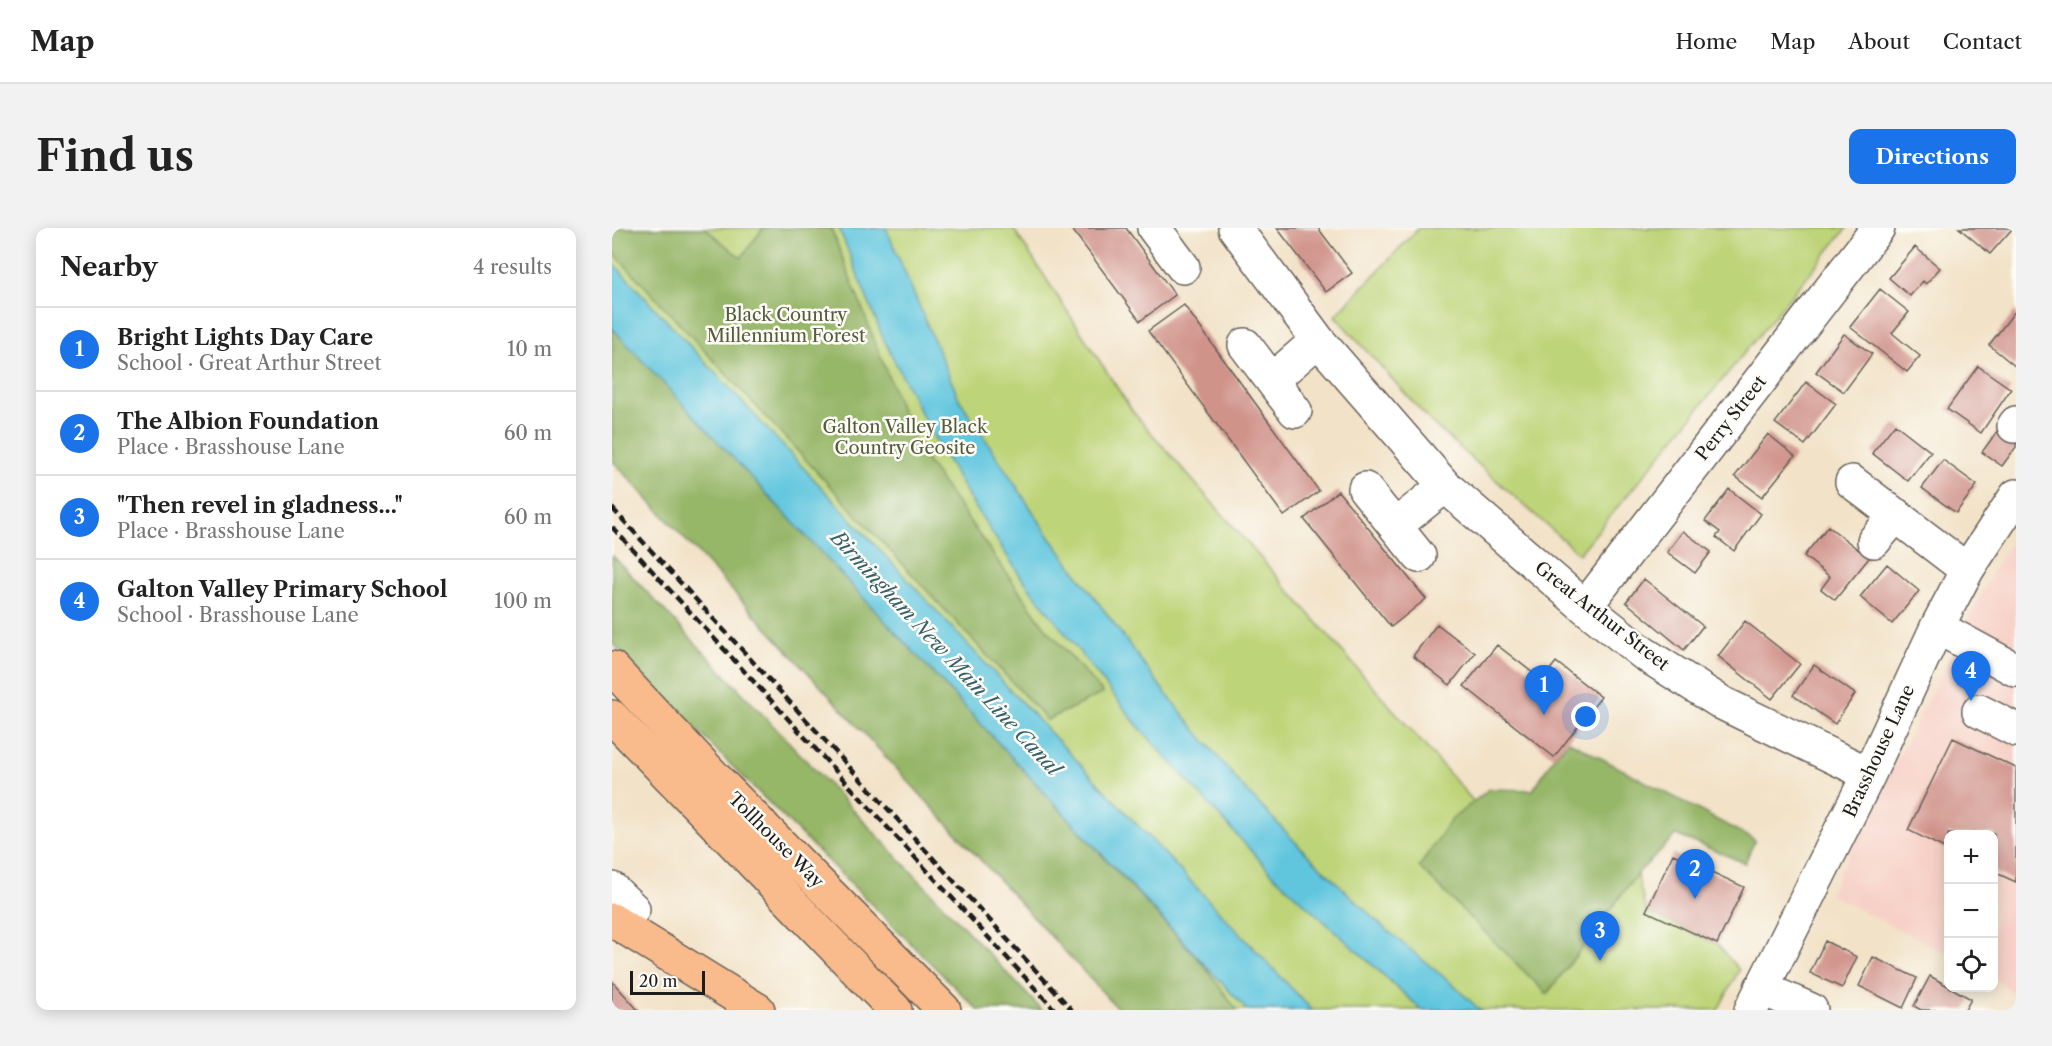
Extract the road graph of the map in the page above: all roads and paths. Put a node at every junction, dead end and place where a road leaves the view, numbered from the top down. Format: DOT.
graph roads {
  1 [pos="1156,228"];
  2 [pos="1235,228"];
  3 [pos="1878,228"];
  4 [pos="1183,267"];
  5 [pos="1318,340"];
  6 [pos="1245,345"];
  7 [pos="1272,380"];
  8 [pos="1295,411"];
  9 [pos="1852,482"];
  10 [pos="1445,486"];
  11 [pos="1365,489"];
  12 [pos="2016,496"];
  13 [pos="1896,515"];
  14 [pos="1395,526"];
  15 [pos="1874,541"];
  16 [pos="1419,556"];
  17 [pos="1967,570"];
  18 [pos="1585,607"];
  19 [pos="1937,627"];
  20 [pos="612,668"];
  21 [pos="2016,670"];
  22 [pos="1979,711"];
  23 [pos="612,717"];
  24 [pos="2016,730"];
  25 [pos="1869,774"];
  26 [pos="619,906"];
  27 [pos="1756,999"];
  28 [pos="758,1010"];
  29 [pos="895,1010"];
  30 [pos="944,1010"];
  31 [pos="1811,1010"];
  1 -- 4 [label="street"];
  2 -- 5 [label="street, Great Arthur Street"];
  3 -- 18 [label="street, Perry Street"];
  5 -- 7 [label="street"];
  5 -- 10 [label="street, Great Arthur Street"];
  6 -- 7 [label="street"];
  7 -- 8 [label="street"];
  9 -- 13 [label="street"];
  10 -- 14 [label="street"];
  10 -- 18 [label="street, Great Arthur Street"];
  11 -- 14 [label="street"];
  12 -- 17 [label="street, Brasshouse Lane"];
  13 -- 15 [label="street"];
  13 -- 17 [label="street"];
  14 -- 16 [label="street"];
  17 -- 19 [label="street, Brasshouse Lane"];
  18 -- 25 [label="street, Great Arthur Street"];
  19 -- 21 [label="street"];
  19 -- 25 [label="street, Brasshouse Lane"];
  20 -- 30 [label="main road, Tollhouse Way"];
  22 -- 24 [label="street"];
  23 -- 29 [label="main road, Tollhouse Way"];
  25 -- 27 [label="street, Brasshouse Lane"];
  26 -- 28 [label="main road"];
  27 -- 31 [label="street"];
}
